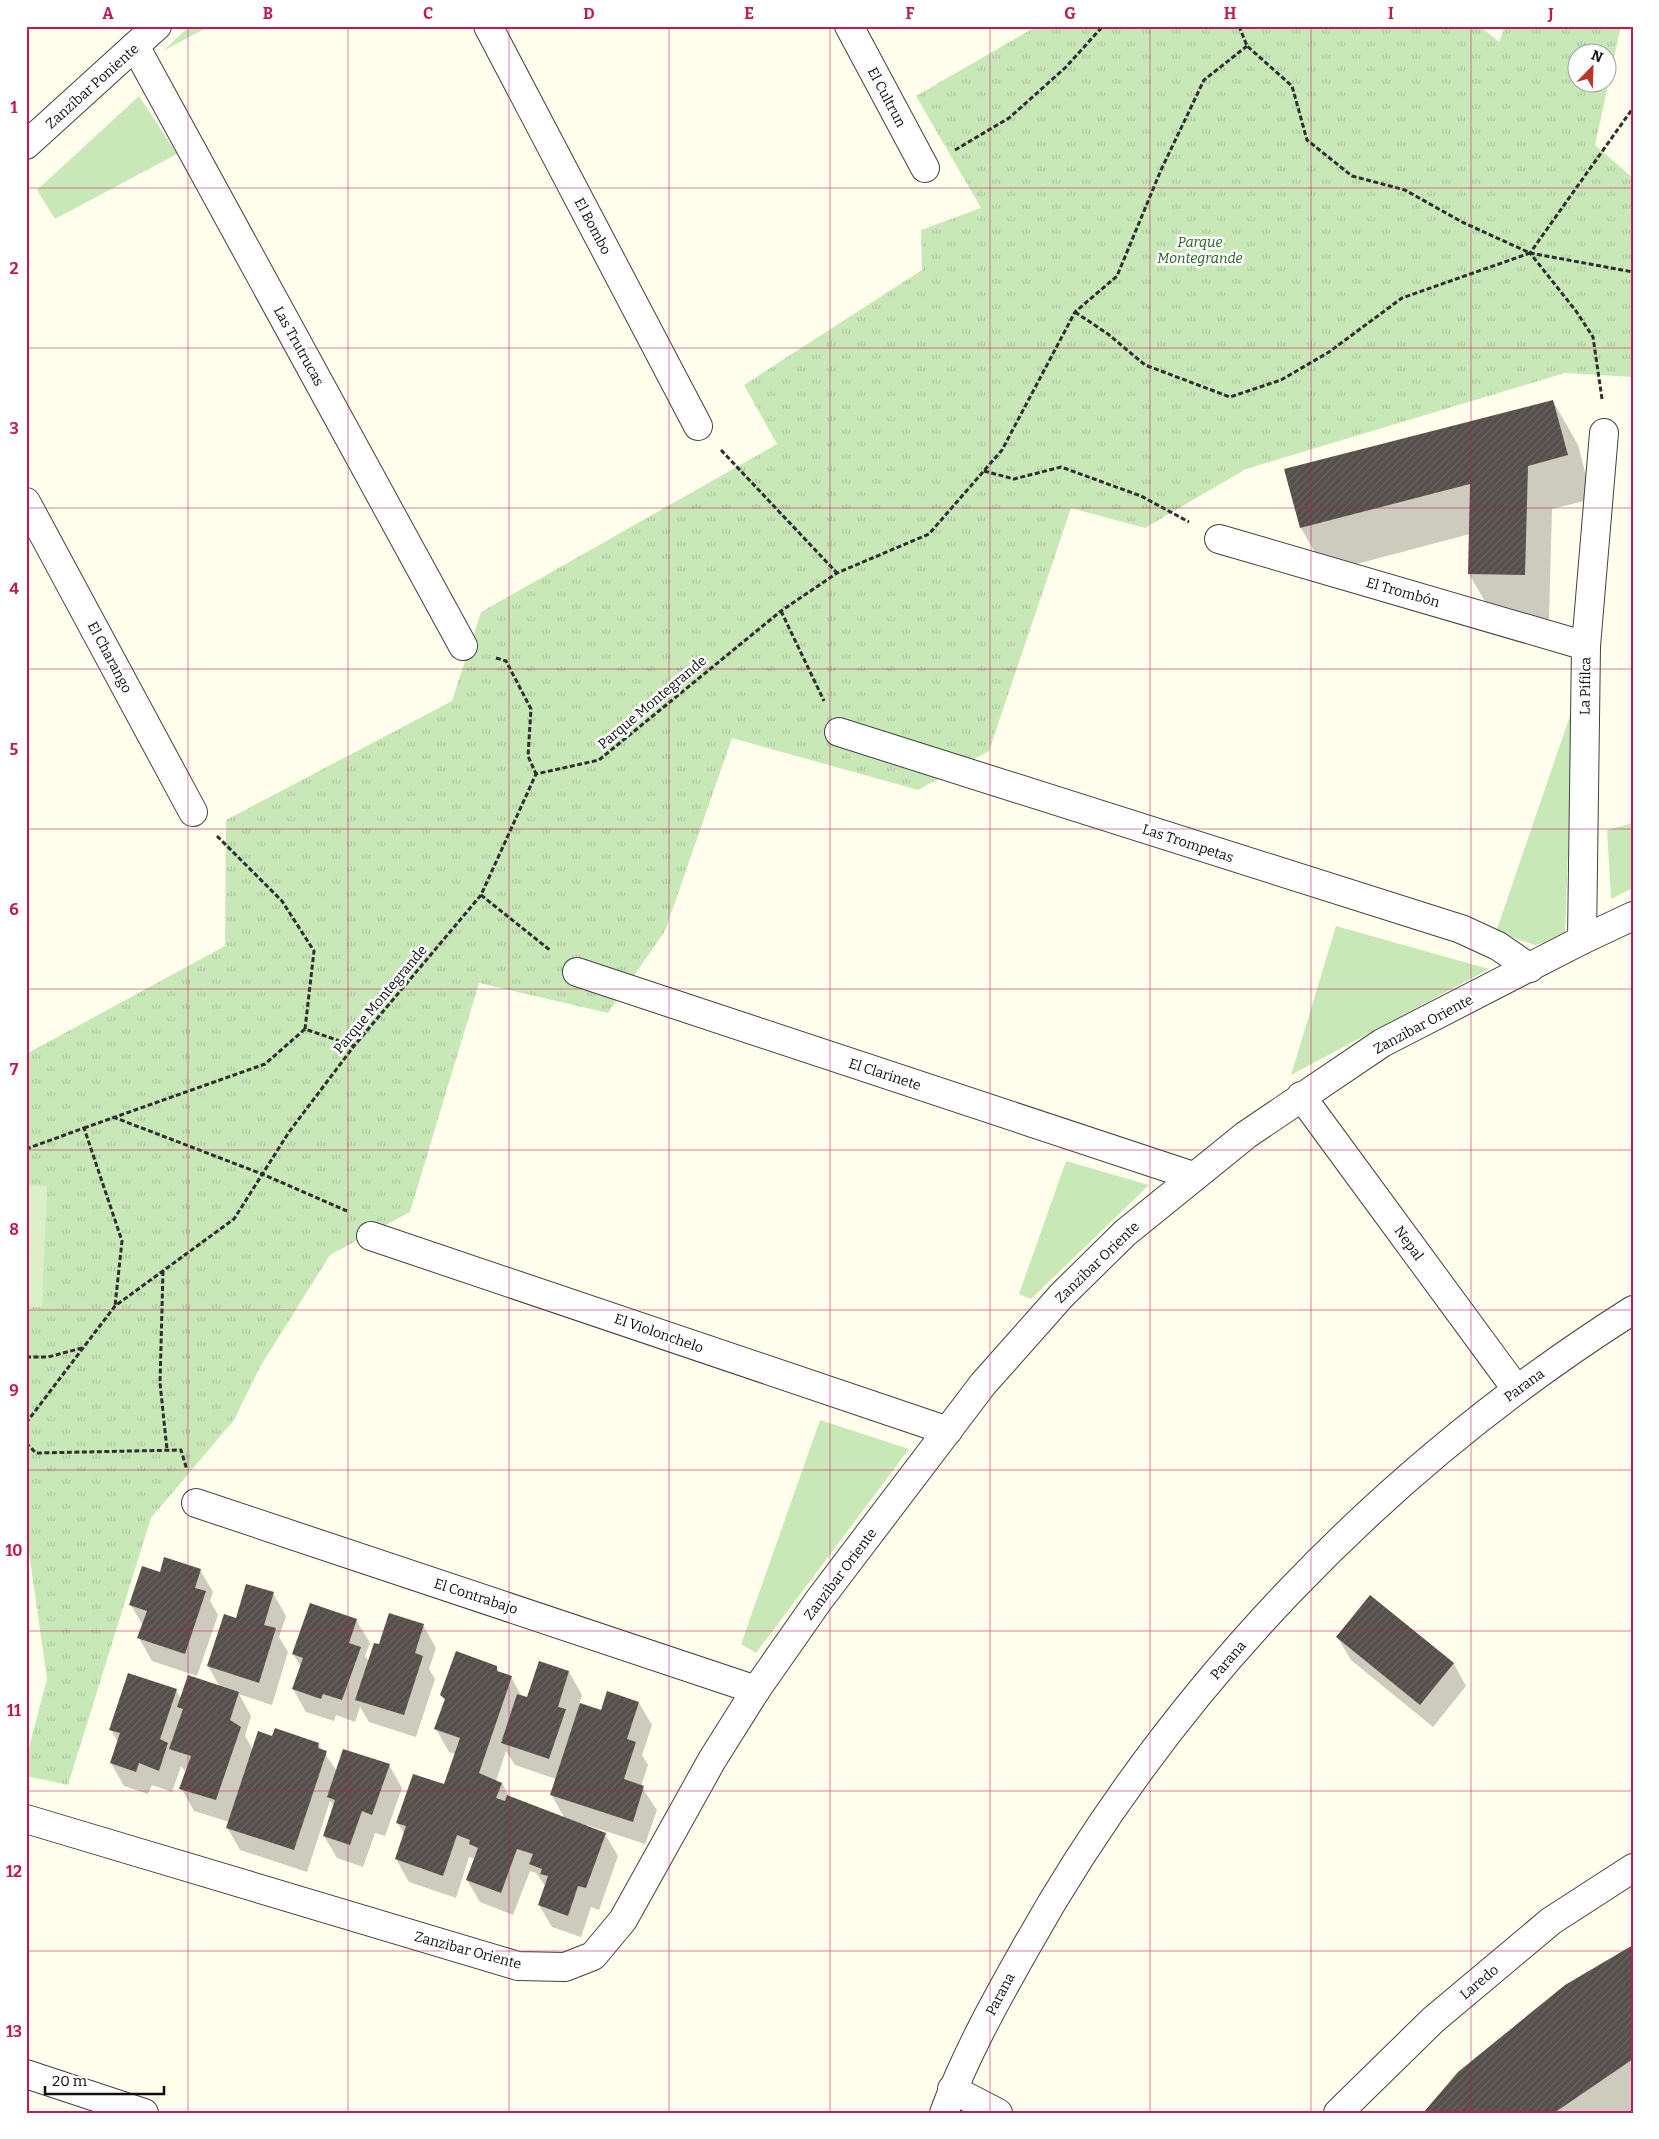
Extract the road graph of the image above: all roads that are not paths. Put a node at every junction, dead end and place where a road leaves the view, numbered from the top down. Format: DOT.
graph roads {
  1 [pos="157,26"];
  2 [pos="488,26"];
  3 [pos="849,26"];
  4 [pos="135,46"];
  5 [pos="28,141"];
  6 [pos="925,168"];
  7 [pos="698,426"];
  8 [pos="1604,433"];
  9 [pos="26,502"];
  10 [pos="1220,539"];
  11 [pos="462,646"];
  12 [pos="1586,646"];
  13 [pos="839,732"];
  14 [pos="193,812"];
  15 [pos="1633,916"];
  16 [pos="1582,940"];
  17 [pos="1530,968"];
  18 [pos="577,972"];
  19 [pos="1301,1096"];
  20 [pos="1193,1176"];
  21 [pos="371,1236"];
  22 [pos="1633,1310"];
  23 [pos="1516,1390"];
  24 [pos="948,1431"];
  25 [pos="196,1503"];
  26 [pos="756,1690"];
  27 [pos="26,1819"];
  28 [pos="1633,1868"];
  29 [pos="26,2074"];
  30 [pos="948,2101"];
  31 [pos="144,2113"];
  32 [pos="998,2113"];
  33 [pos="1338,2113"];
  1 -- 4 [label="street, Zanzíbar Poniente"];
  2 -- 7 [label="street, El Bombo"];
  3 -- 6 [label="street, El Cultrun"];
  4 -- 5 [label="street, Zanzíbar Poniente"];
  4 -- 11 [label="street, Las Trutrucas"];
  8 -- 12 [label="street, La Pifilca"];
  9 -- 14 [label="street, El Charango"];
  10 -- 12 [label="street, El Trombón"];
  12 -- 16 [label="street, La Pifilca"];
  13 -- 17 [label="street, Las Trompetas"];
  15 -- 16 [label="street, Zanzibar Oriente"];
  16 -- 17 [label="street, Zanzibar Oriente"];
  17 -- 19 [label="street, Zanzibar Oriente"];
  18 -- 20 [label="street, El Clarinete"];
  19 -- 20 [label="street, Zanzibar Oriente"];
  19 -- 23 [label="street, Nepal"];
  20 -- 24 [label="street, Zanzibar Oriente"];
  21 -- 24 [label="street, El Violonchelo"];
  22 -- 23 [label="street, Parana"];
  23 -- 30 [label="street, Parana"];
  24 -- 26 [label="street, Zanzibar Oriente"];
  25 -- 26 [label="street, El Contrabajo"];
  26 -- 27 [label="street, Zanzibar Oriente"];
  28 -- 33 [label="street, Laredo"];
  29 -- 31 [label="street"];
  30 -- 32 [label="street"];
}
